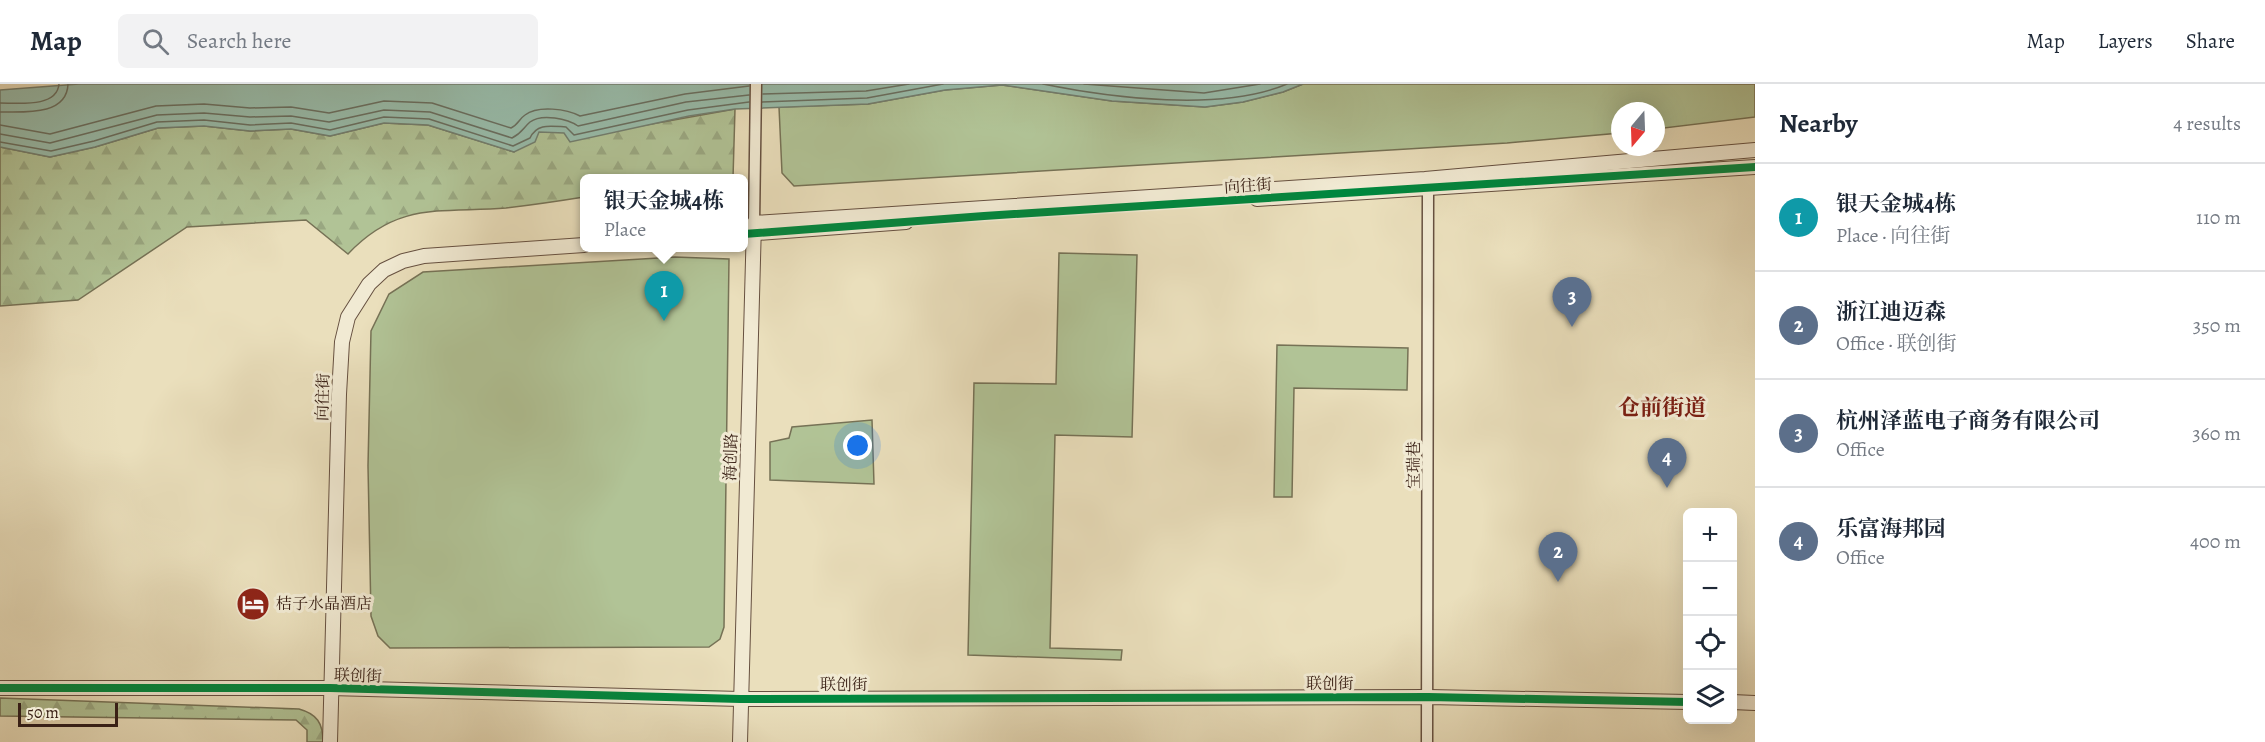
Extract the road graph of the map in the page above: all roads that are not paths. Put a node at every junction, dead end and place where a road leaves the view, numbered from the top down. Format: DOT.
graph roads {
  1 [pos="756,84"];
  2 [pos="1755,150"];
  3 [pos="1755,167"];
  4 [pos="1428,189"];
  5 [pos="751,230"];
  6 [pos="580,245"];
  7 [pos="0,688"];
  8 [pos="330,688"];
  9 [pos="1428,697"];
  10 [pos="740,699"];
  11 [pos="1683,702"];
  12 [pos="1737,702"];
  13 [pos="1755,703"];
  14 [pos="330,742"];
  15 [pos="740,742"];
  16 [pos="1428,742"];
  1 -- 5 [label="street, 海创路"];
  2 -- 5 [label="street, 向往街"];
  3 -- 4 [label="street, 向往街"];
  4 -- 5 [label="street, 向往街"];
  4 -- 9 [label="street, 宝瑞巷"];
  5 -- 10 [label="street, 海创路"];
  6 -- 8 [label="street, 向往街"];
  7 -- 8 [label="street, 联创街"];
  8 -- 10 [label="street, 联创街"];
  8 -- 14 [label="street, 向往街"];
  9 -- 10 [label="street, 联创街"];
  9 -- 11 [label="street, 联创街"];
  9 -- 16 [label="street, 宝瑞巷"];
  10 -- 15 [label="street, 海创路"];
  12 -- 13 [label="street"];
}
